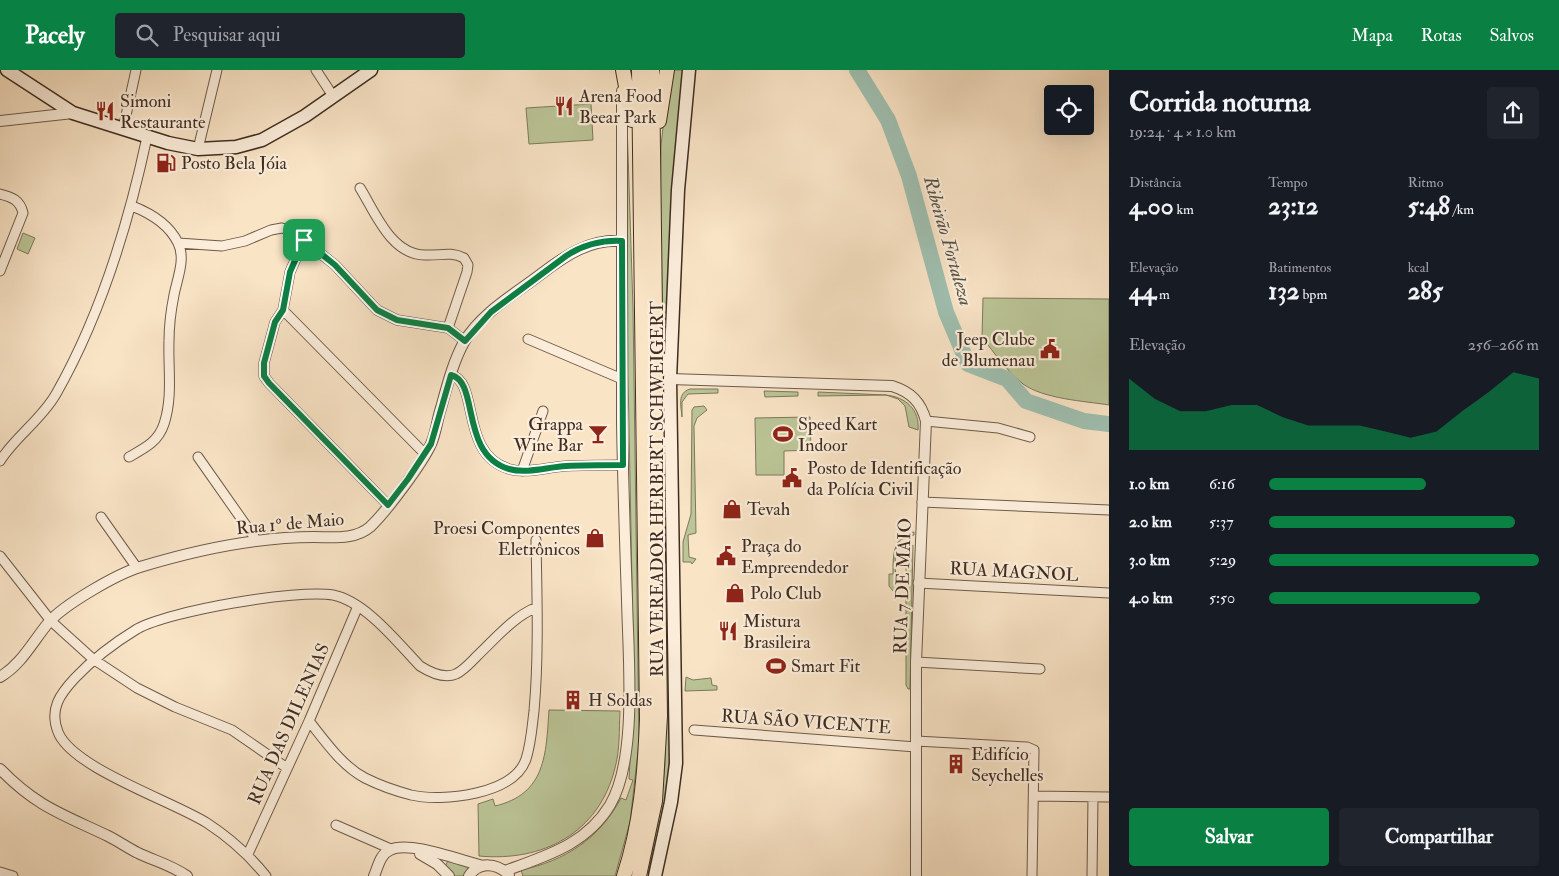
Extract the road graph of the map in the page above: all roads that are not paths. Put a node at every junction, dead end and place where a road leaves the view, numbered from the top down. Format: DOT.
graph roads {
  1 [pos="7,70"];
  2 [pos="136,70"];
  3 [pos="217,70"];
  4 [pos="316,70"];
  5 [pos="371,70"];
  6 [pos="622,70"];
  7 [pos="639,70"];
  8 [pos="652,70"];
  9 [pos="666,70"];
  10 [pos="689,70"];
  11 [pos="333,96"];
  12 [pos="73,113"];
  13 [pos="0,121"];
  14 [pos="123,129"];
  15 [pos="654,133"];
  16 [pos="146,136"];
  17 [pos="198,149"];
  18 [pos="638,168"];
  19 [pos="360,188"];
  20 [pos="0,194"];
  21 [pos="132,206"];
  22 [pos="304,240"];
  23 [pos="622,241"];
  24 [pos="178,243"];
  25 [pos="0,270"];
  26 [pos="283,310"];
  27 [pos="448,328"];
  28 [pos="528,339"];
  29 [pos="465,341"];
  30 [pos="451,375"];
  31 [pos="622,379"];
  32 [pos="670,380"];
  33 [pos="543,412"];
  34 [pos="926,422"];
  35 [pos="1030,437"];
  36 [pos="425,454"];
  37 [pos="129,457"];
  38 [pos="198,457"];
  39 [pos="0,461"];
  40 [pos="623,465"];
  41 [pos="522,470"];
  42 [pos="922,502"];
  43 [pos="388,505"];
  44 [pos="1109,510"];
  45 [pos="101,517"];
  46 [pos="536,540"];
  47 [pos="257,541"];
  48 [pos="0,556"];
  49 [pos="137,568"];
  50 [pos="918,583"];
  51 [pos="1109,593"];
  52 [pos="358,606"];
  53 [pos="537,607"];
  54 [pos="51,620"];
  55 [pos="93,659"];
  56 [pos="916,662"];
  57 [pos="1040,669"];
  58 [pos="0,677"];
  59 [pos="309,721"];
  60 [pos="694,730"];
  61 [pos="916,744"];
  62 [pos="287,768"];
  63 [pos="0,769"];
  64 [pos="1034,796"];
  65 [pos="1093,796"];
  66 [pos="1109,797"];
  67 [pos="336,825"];
  68 [pos="411,848"];
  69 [pos="391,849"];
  70 [pos="248,854"];
  71 [pos="637,857"];
  72 [pos="482,866"];
  73 [pos="0,872"];
  74 [pos="508,875"];
  75 [pos="13,876"];
  76 [pos="187,876"];
  77 [pos="266,876"];
  78 [pos="374,876"];
  79 [pos="449,876"];
  80 [pos="469,876"];
  81 [pos="624,876"];
  82 [pos="639,876"];
  83 [pos="655,876"];
  84 [pos="916,876"];
  85 [pos="1032,876"];
  86 [pos="1092,876"];
  1 -- 12 [label="main road"];
  2 -- 14 [label="street"];
  3 -- 17 [label="street"];
  4 -- 11 [label="street"];
  5 -- 11 [label="main road"];
  6 -- 18 [label="main road"];
  6 -- 23 [label="street"];
  7 -- 18 [label="main road"];
  8 -- 15 [label="main road"];
  9 -- 15 [label="main road"];
  10 -- 32 [label="main road, RUA VEREADOR HERBERT SCHWEIGERT"];
  11 -- 17 [label="main road"];
  12 -- 13 [label="street"];
  12 -- 14 [label="main road"];
  14 -- 16 [label="main road"];
  15 -- 71 [label="main road"];
  16 -- 17 [label="main road"];
  16 -- 21 [label="street"];
  18 -- 71 [label="main road"];
  19 -- 27 [label="street"];
  20 -- 25 [label="street"];
  21 -- 24 [label="street"];
  21 -- 39 [label="street"];
  22 -- 24 [label="street"];
  22 -- 26 [label="street"];
  22 -- 27 [label="street"];
  23 -- 29 [label="street, Rua 1º de Maio"];
  23 -- 31 [label="street"];
  24 -- 37 [label="street"];
  26 -- 36 [label="street"];
  26 -- 43 [label="street"];
  27 -- 29 [label="street"];
  28 -- 31 [label="street"];
  29 -- 30 [label="street, Rua 1º de Maio"];
  30 -- 36 [label="street, Rua 1º de Maio"];
  30 -- 41 [label="street"];
  31 -- 40 [label="street"];
  32 -- 34 [label="street, RUA 7 DE MAIO"];
  32 -- 83 [label="main road, RUA VEREADOR HERBERT SCHWEIGERT"];
  33 -- 41 [label="street"];
  34 -- 35 [label="street"];
  34 -- 42 [label="street, RUA 7 DE MAIO"];
  36 -- 43 [label="street, Rua 1º de Maio"];
  38 -- 47 [label="street"];
  40 -- 41 [label="street"];
  40 -- 74 [label="street"];
  42 -- 44 [label="street"];
  42 -- 50 [label="street, RUA 7 DE MAIO"];
  43 -- 47 [label="street, Rua 1º de Maio"];
  45 -- 49 [label="street"];
  46 -- 53 [label="street"];
  47 -- 49 [label="street, Rua 1º de Maio"];
  48 -- 54 [label="street"];
  49 -- 54 [label="street, Rua 1º de Maio"];
  50 -- 51 [label="street, RUA MAGNOL"];
  50 -- 56 [label="street, RUA 7 DE MAIO"];
  52 -- 53 [label="street"];
  52 -- 55 [label="street"];
  52 -- 59 [label="street, RUA DAS DILENIAS"];
  53 -- 59 [label="street"];
  54 -- 55 [label="street"];
  54 -- 58 [label="street, Rua 1º de Maio"];
  55 -- 62 [label="street"];
  55 -- 70 [label="street"];
  56 -- 57 [label="street"];
  56 -- 61 [label="street, RUA 7 DE MAIO"];
  59 -- 62 [label="street, RUA DAS DILENIAS"];
  60 -- 61 [label="street, RUA SÃO VICENTE"];
  61 -- 64 [label="street, RUA SÃO VICENTE"];
  61 -- 84 [label="street, RUA 7 DE MAIO"];
  62 -- 70 [label="street, RUA DAS DILENIAS"];
  63 -- 76 [label="street"];
  64 -- 65 [label="street"];
  64 -- 85 [label="street"];
  65 -- 66 [label="street"];
  65 -- 86 [label="street"];
  67 -- 69 [label="street"];
  68 -- 69 [label="street"];
  68 -- 72 [label="street"];
  68 -- 79 [label="street"];
  69 -- 78 [label="street"];
  70 -- 77 [label="street"];
  71 -- 81 [label="main road"];
  71 -- 82 [label="main road"];
  72 -- 74 [label="street"];
  72 -- 80 [label="street"];
  73 -- 75 [label="street"];
}
